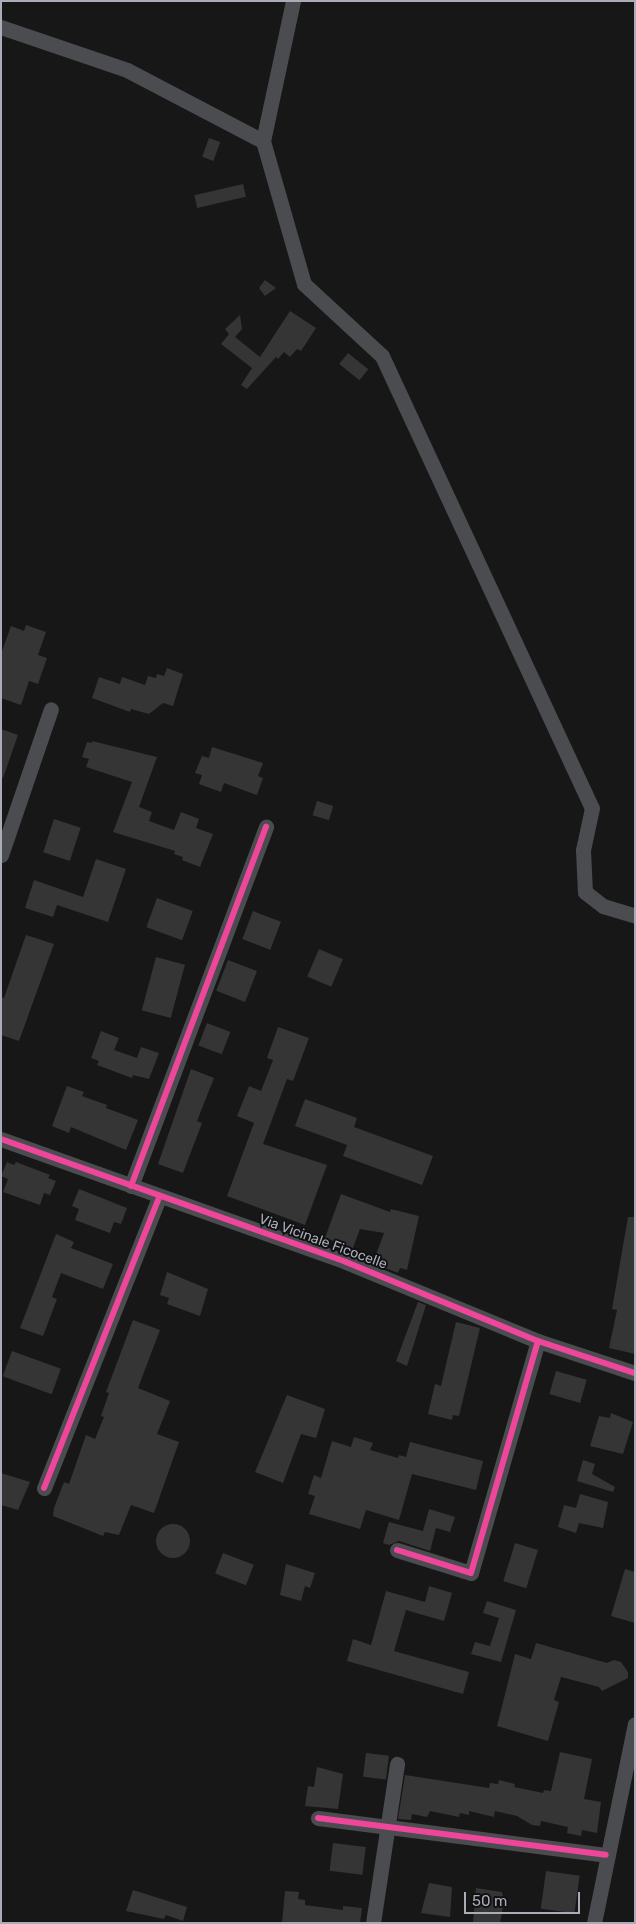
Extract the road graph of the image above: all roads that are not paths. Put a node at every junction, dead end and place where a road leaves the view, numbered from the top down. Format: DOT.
graph roads {
  1 [pos="293,1"];
  2 [pos="1,27"];
  3 [pos="263,141"];
  4 [pos="51,709"];
  5 [pos="266,826"];
  6 [pos="1,855"];
  7 [pos="635,916"];
  8 [pos="1,1139"];
  9 [pos="132,1186"];
  10 [pos="159,1197"];
  11 [pos="538,1342"];
  12 [pos="635,1373"];
  13 [pos="44,1488"];
  14 [pos="397,1550"];
  15 [pos="635,1724"];
  16 [pos="397,1764"];
  17 [pos="318,1818"];
  18 [pos="387,1827"];
  19 [pos="606,1855"];
  20 [pos="373,1923"];
  21 [pos="594,1923"];
  1 -- 3 [label="street"];
  2 -- 3 [label="street"];
  3 -- 7 [label="street"];
  4 -- 6 [label="street"];
  5 -- 9 [label="street"];
  8 -- 9 [label="street, Via Vicinale Ficocelle"];
  9 -- 10 [label="street, Via Vicinale Ficocelle"];
  10 -- 11 [label="street, Via Vicinale Ficocelle"];
  10 -- 13 [label="street"];
  11 -- 12 [label="street, Via Vicinale Ficocelle"];
  11 -- 14 [label="street"];
  15 -- 19 [label="street"];
  16 -- 18 [label="street"];
  17 -- 18 [label="street"];
  18 -- 19 [label="street"];
  18 -- 20 [label="street"];
  19 -- 21 [label="street"];
}
